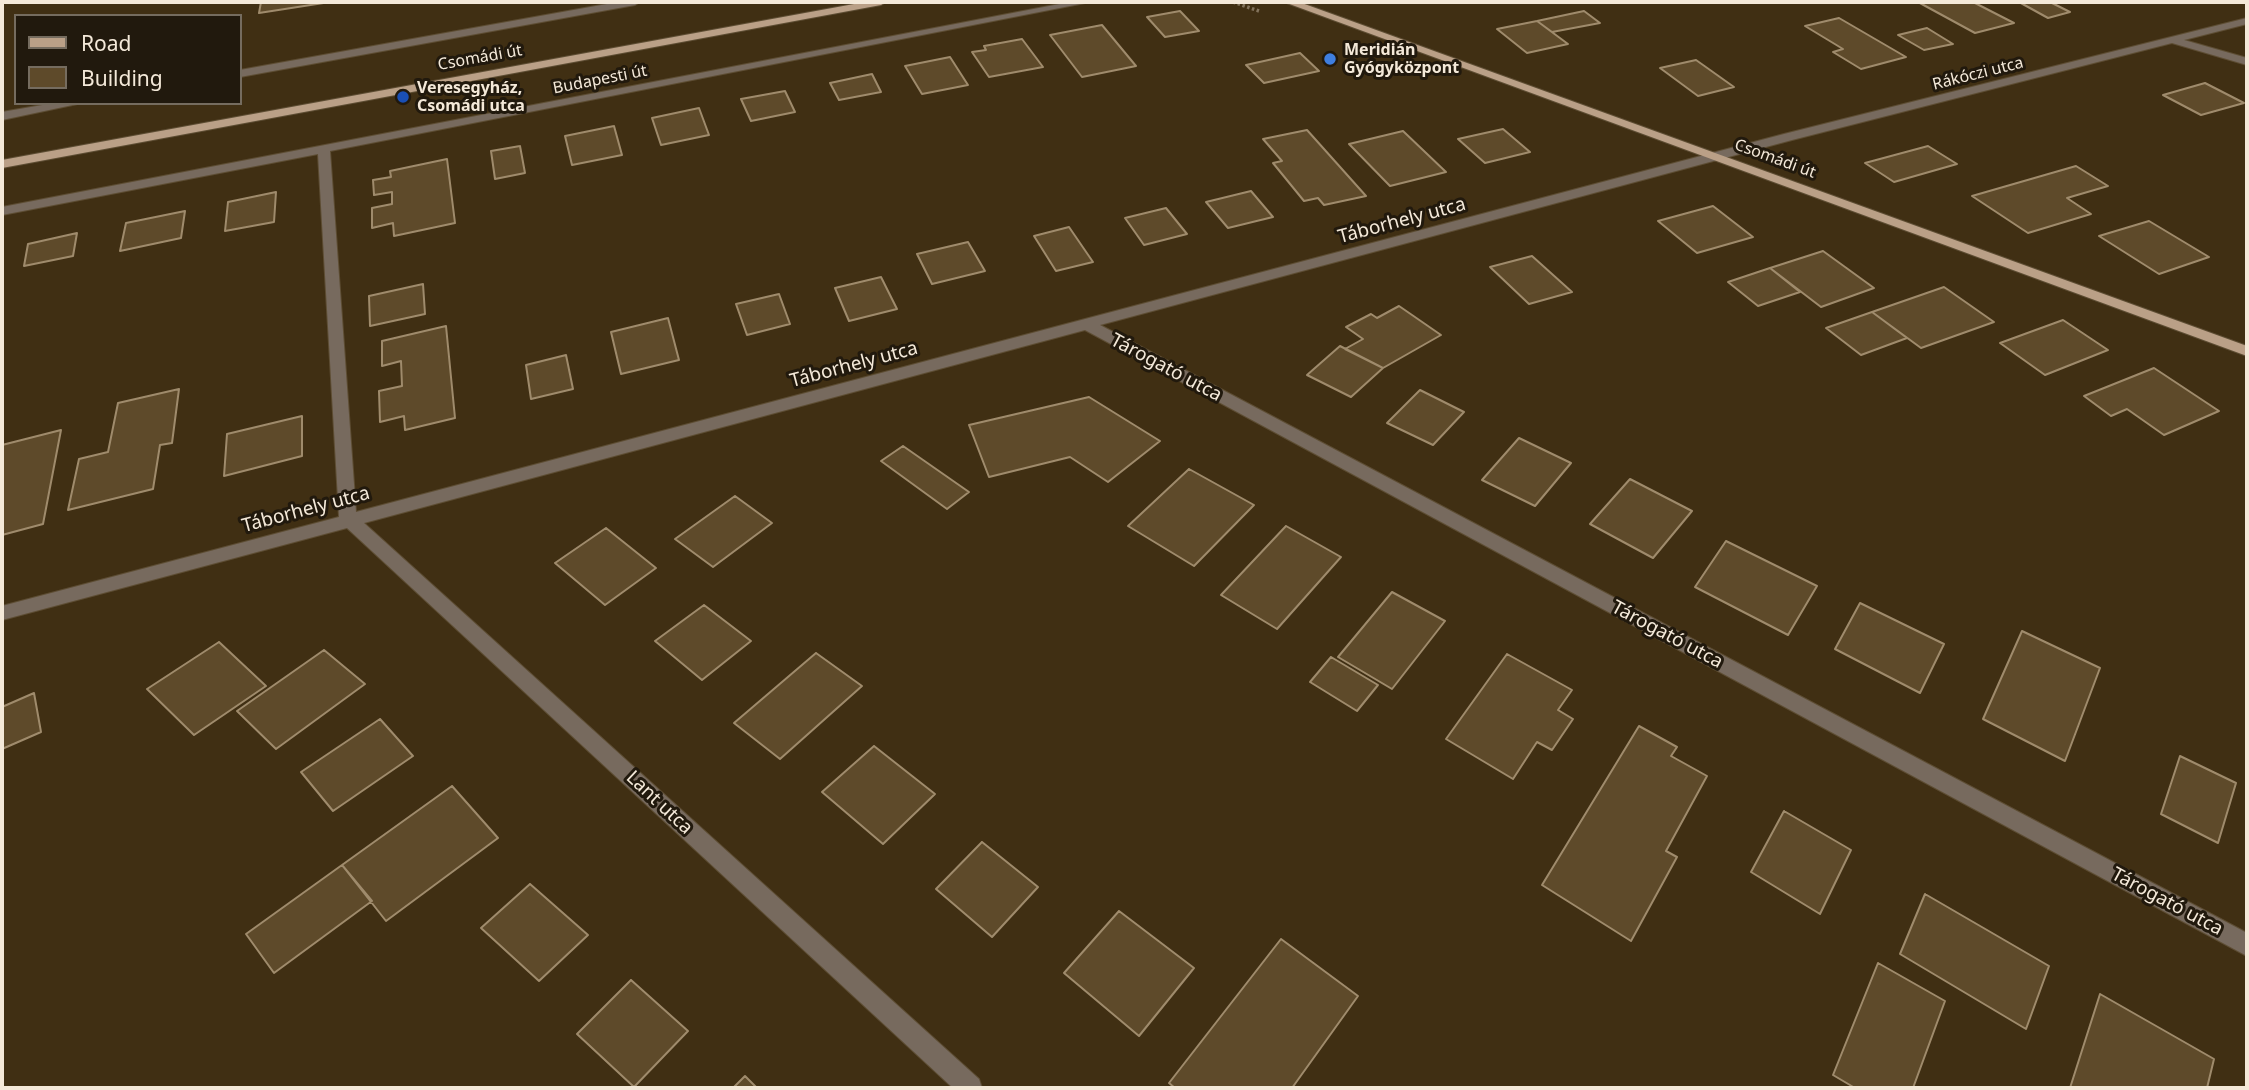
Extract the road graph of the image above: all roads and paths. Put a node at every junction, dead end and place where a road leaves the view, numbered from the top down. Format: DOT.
graph roads {
  1 [pos="635,2"];
  2 [pos="881,2"];
  3 [pos="1289,2"];
  4 [pos="1080,3"];
  5 [pos="2247,21"];
  6 [pos="2175,41"];
  7 [pos="2247,62"];
  8 [pos="242,74"];
  9 [pos="65,105"];
  10 [pos="2,116"];
  11 [pos="324,149"];
  12 [pos="1716,156"];
  13 [pos="2,164"];
  14 [pos="2,211"];
  15 [pos="1086,324"];
  16 [pos="2247,351"];
  17 [pos="348,519"];
  18 [pos="2,613"];
  19 [pos="2247,945"];
  20 [pos="970,1088"];
  1 -- 8 [label="street"];
  2 -- 13 [label="main road, Csomádi út"];
  3 -- 12 [label="main road, Csomádi út"];
  4 -- 11 [label="street, Budapesti út"];
  5 -- 6 [label="street, Rákóczi utca"];
  6 -- 7 [label="street"];
  6 -- 12 [label="street, Rákóczi utca"];
  9 -- 10 [label="street"];
  11 -- 14 [label="street, Budapesti út"];
  11 -- 17 [label="street"];
  12 -- 15 [label="street, Táborhely utca"];
  12 -- 16 [label="main road, Csomádi út"];
  15 -- 17 [label="street, Táborhely utca"];
  15 -- 19 [label="street, Tárogató utca"];
  17 -- 18 [label="street, Táborhely utca"];
  17 -- 20 [label="street, Lant utca"];
}
